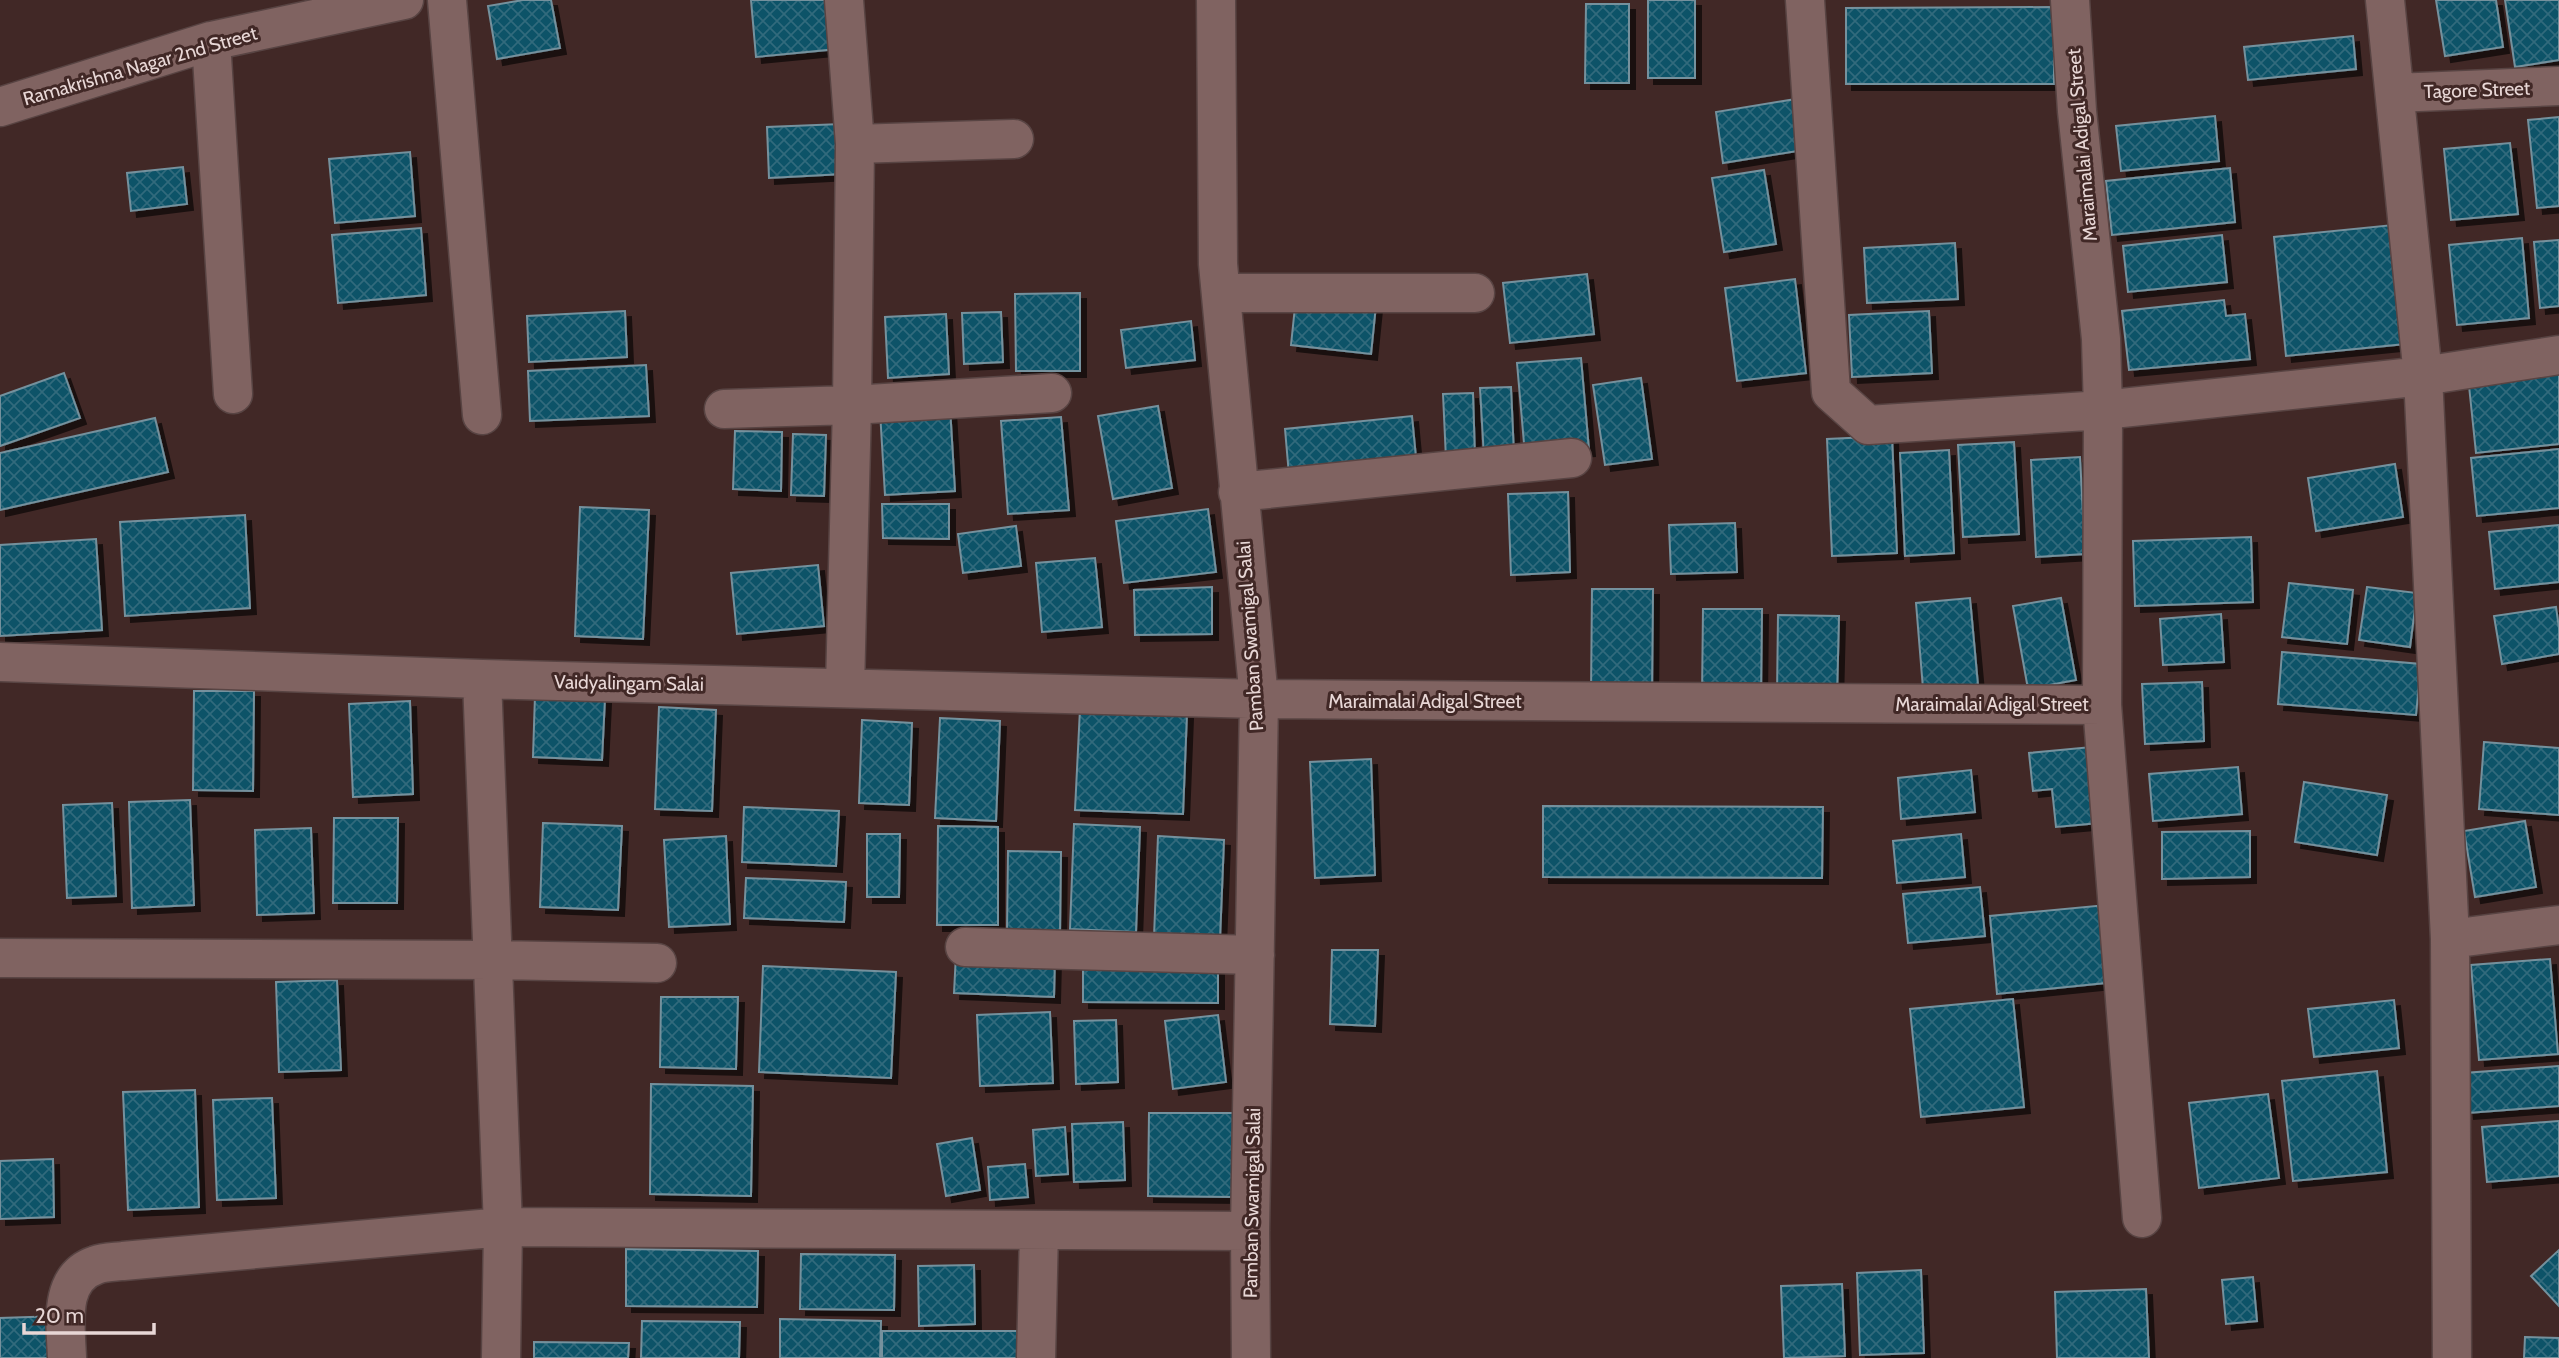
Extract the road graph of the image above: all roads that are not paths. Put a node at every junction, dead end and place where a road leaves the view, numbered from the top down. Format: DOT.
graph roads {
  1 [pos="404,0"];
  2 [pos="447,0"];
  3 [pos="844,0"];
  4 [pos="1216,0"];
  5 [pos="1805,0"];
  6 [pos="2070,0"];
  7 [pos="2385,0"];
  8 [pos="211,41"];
  9 [pos="2559,86"];
  10 [pos="2395,93"];
  11 [pos="0,107"];
  12 [pos="1014,139"];
  13 [pos="855,144"];
  14 [pos="1221,293"];
  15 [pos="1475,293"];
  16 [pos="2559,355"];
  17 [pos="2423,376"];
  18 [pos="1052,393"];
  19 [pos="233,394"];
  20 [pos="852,405"];
  21 [pos="724,409"];
  22 [pos="2104,410"];
  23 [pos="482,415"];
  24 [pos="1572,457"];
  25 [pos="1238,492"];
  26 [pos="0,662"];
  27 [pos="482,679"];
  28 [pos="845,688"];
  29 [pos="1259,699"];
  30 [pos="2102,705"];
  31 [pos="2559,925"];
  32 [pos="2450,939"];
  33 [pos="965,947"];
  34 [pos="1255,955"];
  35 [pos="0,958"];
  36 [pos="491,960"];
  37 [pos="657,963"];
  38 [pos="2142,1218"];
  39 [pos="503,1227"];
  40 [pos="1039,1230"];
  41 [pos="1250,1231"];
  42 [pos="67,1358"];
  43 [pos="500,1358"];
  44 [pos="1036,1358"];
  45 [pos="1251,1358"];
  46 [pos="2452,1358"];
  1 -- 8 [label="street, Ramakrishna Nagar 2nd Street"];
  2 -- 23 [label="street"];
  3 -- 13 [label="street"];
  4 -- 14 [label="street, Pamban Swamigal Salai"];
  5 -- 22 [label="street"];
  6 -- 22 [label="street, Maraimalai Adigal Street"];
  7 -- 10 [label="street"];
  8 -- 11 [label="street, Ramakrishna Nagar 2nd Street"];
  8 -- 19 [label="street"];
  9 -- 10 [label="street, Tagore Street"];
  10 -- 17 [label="street"];
  12 -- 13 [label="street"];
  13 -- 20 [label="street"];
  14 -- 15 [label="street"];
  14 -- 25 [label="street, Pamban Swamigal Salai"];
  16 -- 17 [label="street"];
  17 -- 22 [label="street"];
  17 -- 32 [label="street"];
  18 -- 20 [label="street"];
  20 -- 21 [label="street"];
  20 -- 28 [label="street"];
  22 -- 30 [label="street, Maraimalai Adigal Street"];
  24 -- 25 [label="street"];
  25 -- 29 [label="street, Pamban Swamigal Salai"];
  26 -- 27 [label="street, Vaidyalingam Salai"];
  27 -- 28 [label="street, Vaidyalingam Salai"];
  27 -- 36 [label="street"];
  28 -- 29 [label="street, Vaidyalingam Salai"];
  29 -- 30 [label="street, Maraimalai Adigal Street"];
  29 -- 34 [label="street, Pamban Swamigal Salai"];
  30 -- 38 [label="street"];
  31 -- 32 [label="street"];
  32 -- 46 [label="street"];
  33 -- 34 [label="street"];
  34 -- 41 [label="street, Pamban Swamigal Salai"];
  35 -- 36 [label="street"];
  36 -- 37 [label="street"];
  36 -- 39 [label="street"];
  39 -- 40 [label="street"];
  39 -- 42 [label="street"];
  39 -- 43 [label="street"];
  40 -- 41 [label="street"];
  40 -- 44 [label="street"];
  41 -- 45 [label="street, Pamban Swamigal Salai"];
}
